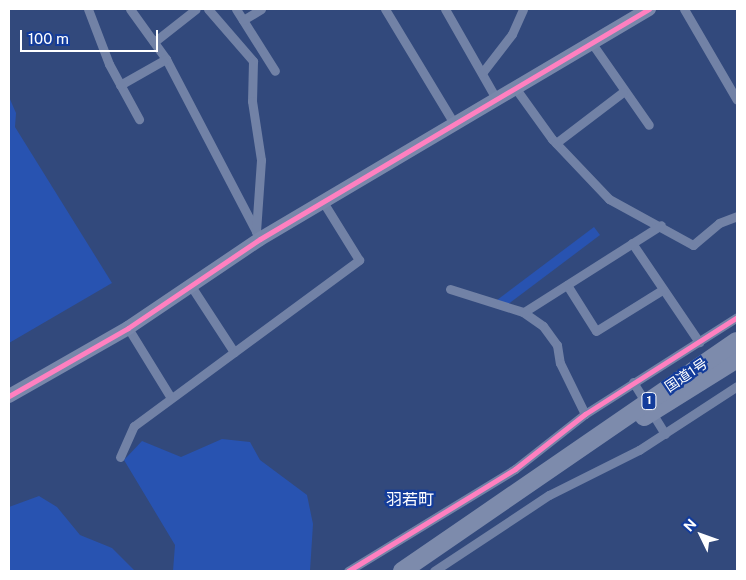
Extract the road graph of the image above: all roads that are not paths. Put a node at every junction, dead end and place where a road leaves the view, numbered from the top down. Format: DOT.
graph roads {
  1 [pos="88,9"];
  2 [pos="130,9"];
  3 [pos="196,9"];
  4 [pos="208,9"];
  5 [pos="236,9"];
  6 [pos="261,9"];
  7 [pos="385,9"];
  8 [pos="445,9"];
  9 [pos="523,9"];
  10 [pos="649,9"];
  11 [pos="684,9"];
  12 [pos="243,20"];
  13 [pos="154,42"];
  14 [pos="591,42"];
  15 [pos="166,59"];
  16 [pos="276,71"];
  17 [pos="482,73"];
  18 [pos="120,85"];
  19 [pos="733,86"];
  20 [pos="516,89"];
  21 [pos="623,92"];
  22 [pos="497,100"];
  23 [pos="737,100"];
  24 [pos="139,119"];
  25 [pos="649,124"];
  26 [pos="455,125"];
  27 [pos="556,143"];
  28 [pos="323,202"];
  29 [pos="737,216"];
  30 [pos="661,225"];
  31 [pos="258,236"];
  32 [pos="632,243"];
  33 [pos="567,285"];
  34 [pos="191,286"];
  35 [pos="450,289"];
  36 [pos="662,290"];
  37 [pos="524,312"];
  38 [pos="737,317"];
  39 [pos="128,328"];
  40 [pos="737,341"];
  41 [pos="698,342"];
  42 [pos="234,352"];
  43 [pos="737,359"];
  44 [pos="635,386"];
  45 [pos="737,386"];
  46 [pos="9,396"];
  47 [pos="171,398"];
  48 [pos="585,414"];
  49 [pos="663,432"];
  50 [pos="120,457"];
  51 [pos="564,464"];
  52 [pos="348,571"];
  53 [pos="402,571"];
  54 [pos="434,571"];
  1 -- 18 [label="street"];
  2 -- 13 [label="street"];
  3 -- 13 [label="street"];
  4 -- 31 [label="street"];
  5 -- 12 [label="street"];
  6 -- 12 [label="street"];
  7 -- 26 [label="street"];
  8 -- 17 [label="street"];
  9 -- 17 [label="street"];
  10 -- 14 [label="street"];
  11 -- 19 [label="street"];
  12 -- 16 [label="street"];
  13 -- 15 [label="street"];
  14 -- 20 [label="street"];
  14 -- 21 [label="street"];
  15 -- 18 [label="street"];
  15 -- 31 [label="street"];
  17 -- 22 [label="street"];
  18 -- 24 [label="street"];
  19 -- 23 [label="street"];
  20 -- 22 [label="street"];
  20 -- 27 [label="street"];
  21 -- 25 [label="street"];
  21 -- 27 [label="street"];
  22 -- 26 [label="street"];
  26 -- 28 [label="street"];
  27 -- 30 [label="street"];
  28 -- 31 [label="street"];
  28 -- 42 [label="street"];
  29 -- 30 [label="street"];
  30 -- 32 [label="street"];
  31 -- 34 [label="street"];
  32 -- 33 [label="street"];
  32 -- 36 [label="street"];
  33 -- 36 [label="street"];
  33 -- 37 [label="street"];
  34 -- 39 [label="street"];
  34 -- 42 [label="street"];
  35 -- 37 [label="street"];
  36 -- 41 [label="street"];
  37 -- 48 [label="street"];
  38 -- 41 [label="street"];
  39 -- 46 [label="street"];
  39 -- 47 [label="street"];
  40 -- 51 [label="highway, 国道1号 / 1"];
  41 -- 44 [label="street"];
  42 -- 47 [label="street"];
  43 -- 51 [label="highway, 国道1号 / 1"];
  44 -- 48 [label="street"];
  44 -- 49 [label="street"];
  45 -- 49 [label="street"];
  47 -- 50 [label="street"];
  48 -- 52 [label="street"];
  49 -- 54 [label="street"];
  51 -- 53 [label="highway, 国道1号 / 1"];
}
